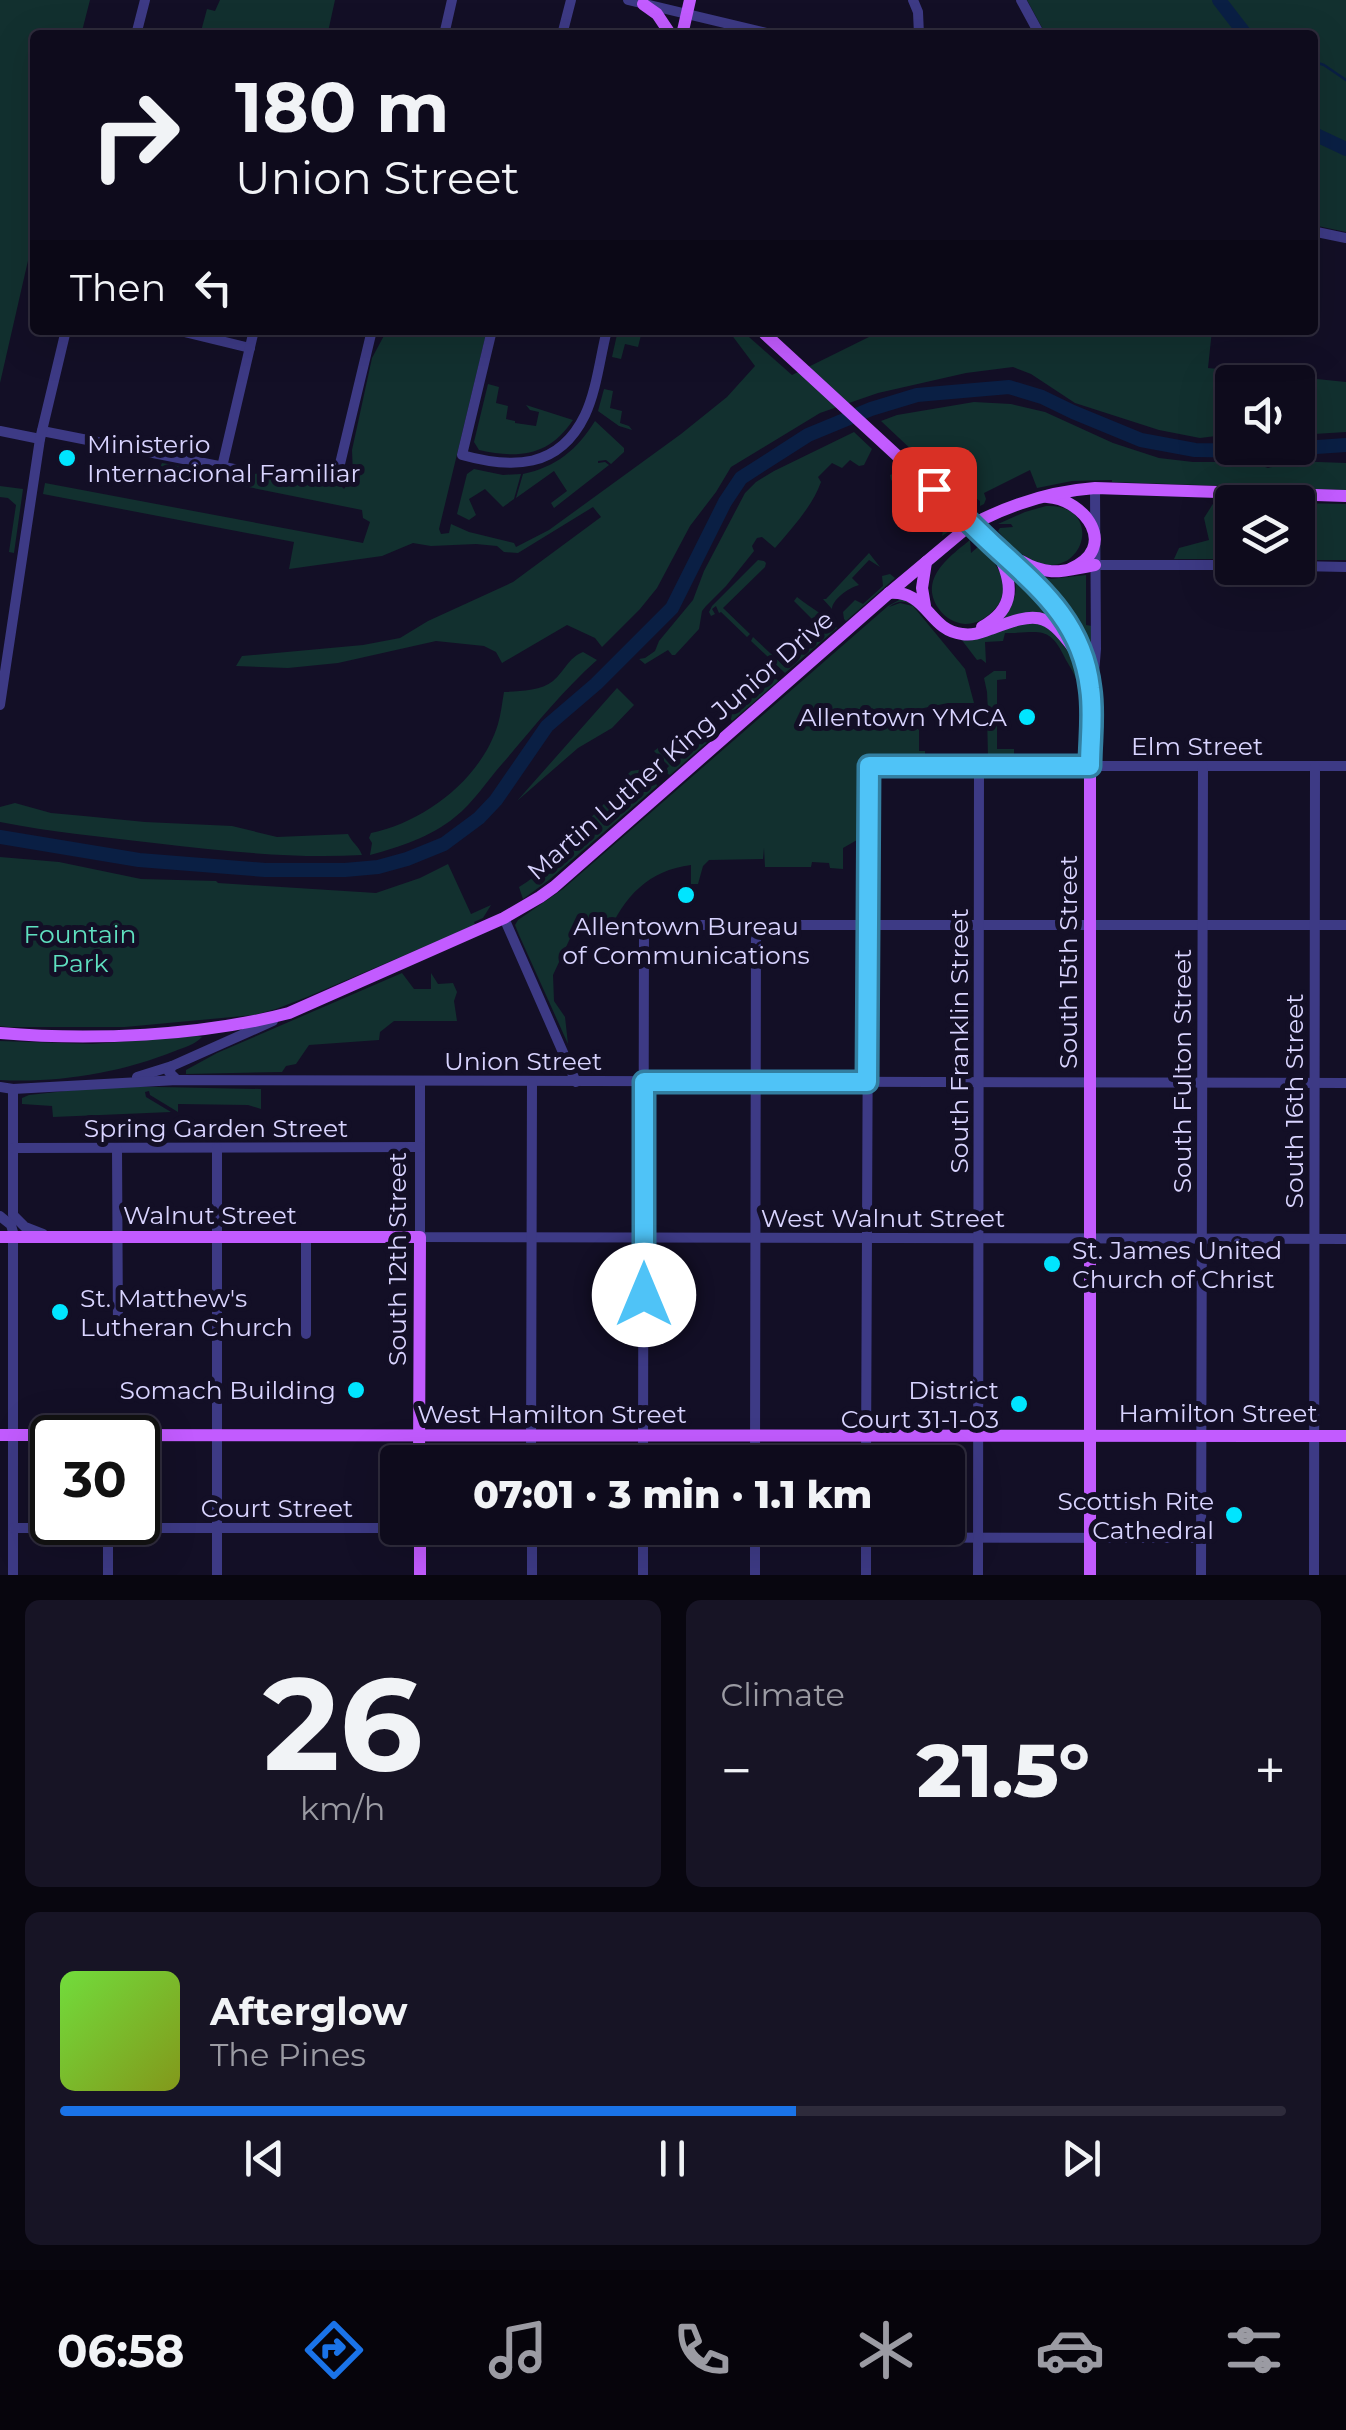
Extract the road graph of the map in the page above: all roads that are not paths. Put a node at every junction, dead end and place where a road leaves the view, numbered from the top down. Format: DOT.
graph roads {
  1 [pos="145,0"];
  2 [pos="452,0"];
  3 [pos="571,0"];
  4 [pos="628,0"];
  5 [pos="914,0"];
  6 [pos="1021,0"];
  7 [pos="643,4"];
  8 [pos="689,7"];
  9 [pos="137,30"];
  10 [pos="445,30"];
  11 [pos="563,30"];
  12 [pos="668,30"];
  13 [pos="759,30"];
  14 [pos="919,30"];
  15 [pos="1037,30"];
  16 [pos="1318,232"];
  17 [pos="1346,238"];
  18 [pos="65,335"];
  19 [pos="197,335"];
  20 [pos="253,335"];
  21 [pos="371,335"];
  22 [pos="491,335"];
  23 [pos="606,335"];
  24 [pos="766,335"];
  25 [pos="250,348"];
  26 [pos="0,431"];
  27 [pos="41,435"];
  28 [pos="339,468"];
  29 [pos="1095,488"];
  30 [pos="1346,496"];
  31 [pos="1036,497"];
  32 [pos="983,519"];
  33 [pos="963,531"];
  34 [pos="1095,540"];
  35 [pos="995,542"];
  36 [pos="926,562"];
  37 [pos="1095,565"];
  38 [pos="1215,565"];
  39 [pos="1315,566"];
  40 [pos="1346,567"];
  41 [pos="1070,569"];
  42 [pos="888,593"];
  43 [pos="926,609"];
  44 [pos="940,625"];
  45 [pos="1084,663"];
  46 [pos="1090,687"];
  47 [pos="0,705"];
  48 [pos="979,766"];
  49 [pos="1090,766"];
  50 [pos="1204,766"];
  51 [pos="1315,766"];
  52 [pos="1346,766"];
  53 [pos="504,918"];
  54 [pos="756,925"];
  55 [pos="868,925"];
  56 [pos="979,925"];
  57 [pos="1091,925"];
  58 [pos="1203,925"];
  59 [pos="1315,925"];
  60 [pos="1346,925"];
  61 [pos="289,1013"];
  62 [pos="220,1026"];
  63 [pos="200,1028"];
  64 [pos="0,1033"];
  65 [pos="221,1044"];
  66 [pos="198,1054"];
  67 [pos="172,1066"];
  68 [pos="177,1080"];
  69 [pos="420,1081"];
  70 [pos="117,1082"];
  71 [pos="532,1082"];
  72 [pos="576,1082"];
  73 [pos="644,1082"];
  74 [pos="755,1082"];
  75 [pos="867,1082"];
  76 [pos="979,1082"];
  77 [pos="1091,1082"];
  78 [pos="1203,1082"];
  79 [pos="1314,1083"];
  80 [pos="1346,1083"];
  81 [pos="0,1088"];
  82 [pos="13,1089"];
  83 [pos="0,1137"];
  84 [pos="13,1144"];
  85 [pos="420,1147"];
  86 [pos="117,1148"];
  87 [pos="217,1148"];
  88 [pos="6,1216"];
  89 [pos="6,1237"];
  90 [pos="54,1237"];
  91 [pos="216,1237"];
  92 [pos="306,1237"];
  93 [pos="420,1237"];
  94 [pos="532,1237"];
  95 [pos="644,1237"];
  96 [pos="117,1238"];
  97 [pos="755,1238"];
  98 [pos="867,1238"];
  99 [pos="978,1238"];
  100 [pos="1091,1238"];
  101 [pos="1202,1238"];
  102 [pos="1314,1238"];
  103 [pos="1346,1239"];
  104 [pos="118,1333"];
  105 [pos="306,1334"];
  106 [pos="6,1435"];
  107 [pos="1201,1435"];
  108 [pos="218,1436"];
  109 [pos="531,1436"];
  110 [pos="866,1436"];
  111 [pos="978,1436"];
  112 [pos="1090,1436"];
  113 [pos="1314,1436"];
  114 [pos="1346,1436"];
  115 [pos="420,1437"];
  116 [pos="644,1437"];
  117 [pos="755,1437"];
  118 [pos="420,1445"];
  119 [pos="531,1445"];
  120 [pos="644,1445"];
  121 [pos="755,1445"];
  122 [pos="866,1445"];
  123 [pos="14,1528"];
  124 [pos="30,1528"];
  125 [pos="160,1528"];
  126 [pos="217,1528"];
  127 [pos="380,1528"];
  128 [pos="965,1537"];
  129 [pos="978,1538"];
  130 [pos="1090,1538"];
  131 [pos="1201,1538"];
  132 [pos="108,1545"];
  133 [pos="420,1545"];
  134 [pos="532,1545"];
  135 [pos="643,1545"];
  136 [pos="755,1545"];
  137 [pos="866,1545"];
  138 [pos="14,1575"];
  139 [pos="108,1575"];
  140 [pos="216,1575"];
  141 [pos="420,1575"];
  142 [pos="532,1575"];
  143 [pos="643,1575"];
  144 [pos="755,1575"];
  145 [pos="866,1575"];
  146 [pos="978,1575"];
  147 [pos="1090,1575"];
  148 [pos="1201,1575"];
  149 [pos="1314,1575"];
  1 -- 9 [label="street"];
  2 -- 10 [label="street"];
  3 -- 11 [label="street"];
  4 -- 7 [label="street"];
  5 -- 14 [label="street"];
  6 -- 15 [label="street"];
  7 -- 8 [label="street"];
  7 -- 12 [label="main road"];
  8 -- 13 [label="street"];
  16 -- 17 [label="street"];
  18 -- 27 [label="street"];
  19 -- 25 [label="street"];
  20 -- 25 [label="street"];
  21 -- 28 [label="street"];
  22 -- 23 [label="street"];
  24 -- 35 [label="main road, bridge"];
  25 -- 27 [label="street"];
  26 -- 27 [label="street"];
  27 -- 47 [label="street"];
  29 -- 30 [label="main road"];
  29 -- 31 [label="main road"];
  29 -- 34 [label="street, South 15th Street"];
  31 -- 32 [label="main road"];
  31 -- 34 [label="main road"];
  33 -- 36 [label="main road, Martin Luther King Junior Drive"];
  34 -- 37 [label="street, South 15th Street"];
  34 -- 41 [label="main road"];
  35 -- 41 [label="main road"];
  35 -- 44 [label="main road"];
  35 -- 45 [label="main road"];
  36 -- 42 [label="main road, Martin Luther King Junior Drive"];
  36 -- 43 [label="main road"];
  37 -- 38 [label="street"];
  37 -- 41 [label="main road"];
  37 -- 46 [label="street, South 15th Street"];
  39 -- 40 [label="street"];
  42 -- 43 [label="main road"];
  42 -- 53 [label="main road, Martin Luther King Junior Drive"];
  43 -- 44 [label="main road"];
  44 -- 45 [label="main road"];
  45 -- 46 [label="main road"];
  46 -- 49 [label="main road, South 15th Street"];
  48 -- 49 [label="street, Elm Street"];
  48 -- 55 [label="street, Elm Street"];
  48 -- 56 [label="street, South Franklin Street"];
  49 -- 50 [label="street, Elm Street"];
  49 -- 57 [label="main road, South 15th Street"];
  50 -- 51 [label="street, Elm Street"];
  50 -- 58 [label="street, South Fulton Street"];
  51 -- 52 [label="street, Elm Street"];
  51 -- 59 [label="street, South 16th Street"];
  53 -- 61 [label="main road, Martin Luther King Junior Drive"];
  53 -- 72 [label="street"];
  54 -- 55 [label="street"];
  54 -- 73 [label="street"];
  54 -- 74 [label="street"];
  55 -- 56 [label="street"];
  55 -- 75 [label="street"];
  56 -- 57 [label="street"];
  56 -- 76 [label="street, South Franklin Street"];
  57 -- 58 [label="street"];
  57 -- 77 [label="main road, South 15th Street"];
  58 -- 59 [label="street"];
  58 -- 78 [label="street, South Fulton Street"];
  59 -- 60 [label="street"];
  59 -- 79 [label="street, South 16th Street"];
  61 -- 62 [label="main road, Martin Luther King Junior Drive"];
  61 -- 65 [label="street"];
  62 -- 63 [label="main road, Martin Luther King Junior Drive"];
  62 -- 65 [label="street"];
  63 -- 64 [label="main road, Martin Luther King Junior Drive"];
  63 -- 66 [label="street"];
  65 -- 66 [label="street"];
  66 -- 67 [label="street"];
  67 -- 68 [label="street"];
  67 -- 70 [label="street"];
  68 -- 69 [label="street, Union Street"];
  68 -- 70 [label="street, Union Street"];
  69 -- 71 [label="street, Union Street"];
  69 -- 85 [label="street, South 12th Street"];
  70 -- 82 [label="street, Union Street"];
  71 -- 72 [label="street, Union Street"];
  71 -- 94 [label="street"];
  72 -- 73 [label="street, Union Street"];
  73 -- 74 [label="street, Union Street"];
  73 -- 95 [label="street"];
  74 -- 75 [label="street, Union Street"];
  74 -- 97 [label="street"];
  75 -- 76 [label="street, Union Street"];
  75 -- 98 [label="street"];
  76 -- 77 [label="street, Union Street"];
  76 -- 99 [label="street, South Franklin Street"];
  77 -- 78 [label="street, Union Street"];
  77 -- 100 [label="main road, South 15th Street"];
  78 -- 79 [label="street, Union Street"];
  78 -- 101 [label="street, South Fulton Street"];
  79 -- 80 [label="street, Union Street"];
  79 -- 102 [label="street, South 16th Street"];
  81 -- 82 [label="street, Union Street"];
  82 -- 84 [label="street"];
  83 -- 84 [label="street, Spring Garden Street"];
  84 -- 86 [label="street, Spring Garden Street"];
  84 -- 88 [label="street"];
  85 -- 87 [label="street, Spring Garden Street"];
  85 -- 93 [label="street, South 12th Street"];
  86 -- 87 [label="street, Spring Garden Street"];
  86 -- 96 [label="street"];
  87 -- 91 [label="street"];
  88 -- 89 [label="street"];
  88 -- 90 [label="street"];
  89 -- 90 [label="main road, Walnut Street"];
  89 -- 106 [label="street"];
  90 -- 96 [label="main road, Walnut Street"];
  91 -- 92 [label="main road, Walnut Street"];
  91 -- 96 [label="main road, Walnut Street"];
  91 -- 108 [label="street"];
  92 -- 93 [label="main road, Walnut Street"];
  92 -- 105 [label="street"];
  93 -- 94 [label="street, West Walnut Street"];
  93 -- 115 [label="main road, South 12th Street"];
  94 -- 95 [label="street, West Walnut Street"];
  94 -- 109 [label="street"];
  95 -- 97 [label="street, West Walnut Street"];
  95 -- 116 [label="street"];
  96 -- 104 [label="street"];
  97 -- 98 [label="street, West Walnut Street"];
  97 -- 117 [label="street"];
  98 -- 99 [label="street, West Walnut Street"];
  98 -- 110 [label="street"];
  99 -- 100 [label="street, West Walnut Street"];
  99 -- 111 [label="street, South Franklin Street"];
  100 -- 101 [label="street, West Walnut Street"];
  100 -- 112 [label="main road, South 15th Street"];
  101 -- 102 [label="street, West Walnut Street"];
  101 -- 107 [label="street, South Fulton Street"];
  102 -- 103 [label="street, West Walnut Street"];
  102 -- 113 [label="street, South 16th Street"];
  106 -- 108 [label="main road, West Hamilton Street"];
  106 -- 123 [label="street"];
  107 -- 112 [label="main road, Hamilton Street"];
  107 -- 113 [label="main road, Hamilton Street"];
  107 -- 131 [label="street, South Fulton Street"];
  108 -- 115 [label="main road, West Hamilton Street"];
  108 -- 126 [label="street"];
  109 -- 115 [label="main road, West Hamilton Street"];
  109 -- 116 [label="main road, West Hamilton Street"];
  109 -- 119 [label="street"];
  110 -- 111 [label="main road, West Hamilton Street"];
  110 -- 117 [label="main road, West Hamilton Street"];
  110 -- 122 [label="street"];
  111 -- 112 [label="main road, West Hamilton Street"];
  111 -- 129 [label="street, South Franklin Street"];
  112 -- 130 [label="main road, South 15th Street"];
  113 -- 114 [label="main road, Hamilton Street"];
  113 -- 149 [label="street, South 16th Street"];
  115 -- 118 [label="main road, South 12th Street"];
  116 -- 117 [label="main road, West Hamilton Street"];
  116 -- 120 [label="street"];
  117 -- 121 [label="street"];
  123 -- 124 [label="street, Court Street"];
  123 -- 138 [label="street"];
  125 -- 126 [label="street, Court Street"];
  126 -- 127 [label="street, Court Street"];
  126 -- 140 [label="street"];
  128 -- 129 [label="street"];
  129 -- 130 [label="street"];
  129 -- 146 [label="street, South Franklin Street"];
  130 -- 131 [label="street"];
  130 -- 147 [label="main road, South 15th Street"];
  131 -- 148 [label="street, South Fulton Street"];
  132 -- 139 [label="street"];
  133 -- 141 [label="main road"];
  134 -- 142 [label="street"];
  135 -- 143 [label="street"];
  136 -- 144 [label="street"];
  137 -- 145 [label="street"];
}
